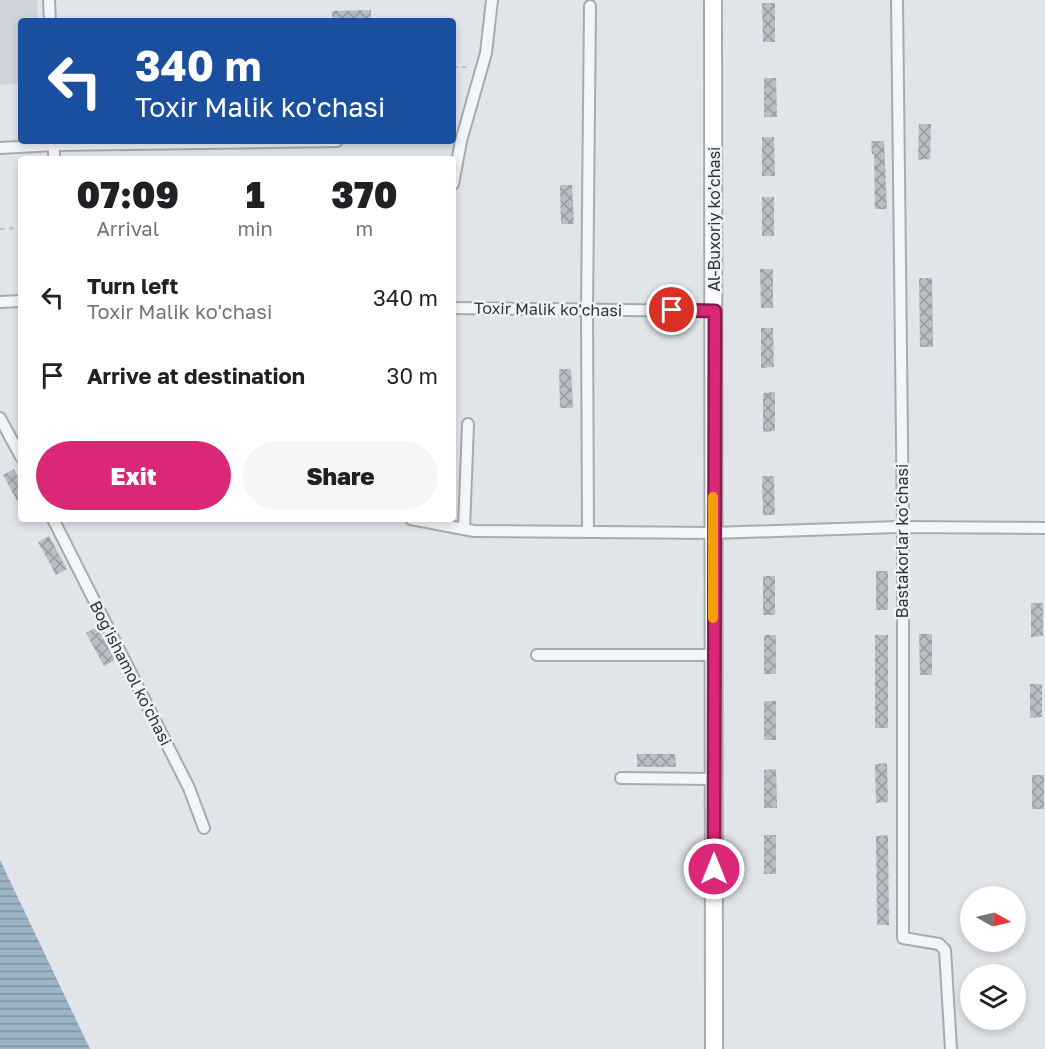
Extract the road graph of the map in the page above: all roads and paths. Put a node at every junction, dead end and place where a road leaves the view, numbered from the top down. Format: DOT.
graph roads {
  1 [pos="49,0"];
  2 [pos="492,0"];
  3 [pos="713,0"];
  4 [pos="897,0"];
  5 [pos="590,6"];
  6 [pos="50,18"];
  7 [pos="456,67"];
  8 [pos="482,67"];
  9 [pos="457,141"];
  10 [pos="43,144"];
  11 [pos="0,148"];
  12 [pos="456,156"];
  13 [pos="18,228"];
  14 [pos="0,230"];
  15 [pos="0,302"];
  16 [pos="18,302"];
  17 [pos="456,308"];
  18 [pos="587,309"];
  19 [pos="715,311"];
  20 [pos="0,418"];
  21 [pos="468,424"];
  22 [pos="18,451"];
  23 [pos="56,522"];
  24 [pos="427,522"];
  25 [pos="903,527"];
  26 [pos="1045,528"];
  27 [pos="464,529"];
  28 [pos="588,532"];
  29 [pos="713,533"];
  30 [pos="713,655"];
  31 [pos="537,656"];
  32 [pos="621,778"];
  33 [pos="714,779"];
  34 [pos="204,828"];
  35 [pos="714,1049"];
  36 [pos="951,1049"];
  1 -- 6 [label="street"];
  2 -- 8 [label="street"];
  3 -- 19 [label="street, Al-Buxoriy ko'chasi"];
  4 -- 25 [label="street, Bastakorlar ko'chasi"];
  5 -- 18 [label="street"];
  7 -- 8 [label="path"];
  8 -- 9 [label="street"];
  9 -- 12 [label="street"];
  10 -- 11 [label="street"];
  13 -- 14 [label="path"];
  15 -- 16 [label="street"];
  17 -- 18 [label="street, Toxir Malik ko'chasi"];
  18 -- 19 [label="street, Toxir Malik ko'chasi"];
  18 -- 28 [label="street"];
  19 -- 29 [label="street, Al-Buxoriy ko'chasi"];
  20 -- 22 [label="street"];
  21 -- 27 [label="street"];
  23 -- 34 [label="street, Bog'ishamol ko'chasi"];
  24 -- 27 [label="street"];
  25 -- 26 [label="street"];
  25 -- 29 [label="street"];
  25 -- 36 [label="street, Bastakorlar ko'chasi"];
  27 -- 28 [label="street"];
  28 -- 29 [label="street"];
  29 -- 30 [label="street, Al-Buxoriy ko'chasi"];
  30 -- 31 [label="street"];
  30 -- 33 [label="street, Al-Buxoriy ko'chasi"];
  32 -- 33 [label="street"];
  33 -- 35 [label="street, Al-Buxoriy ko'chasi"];
}
